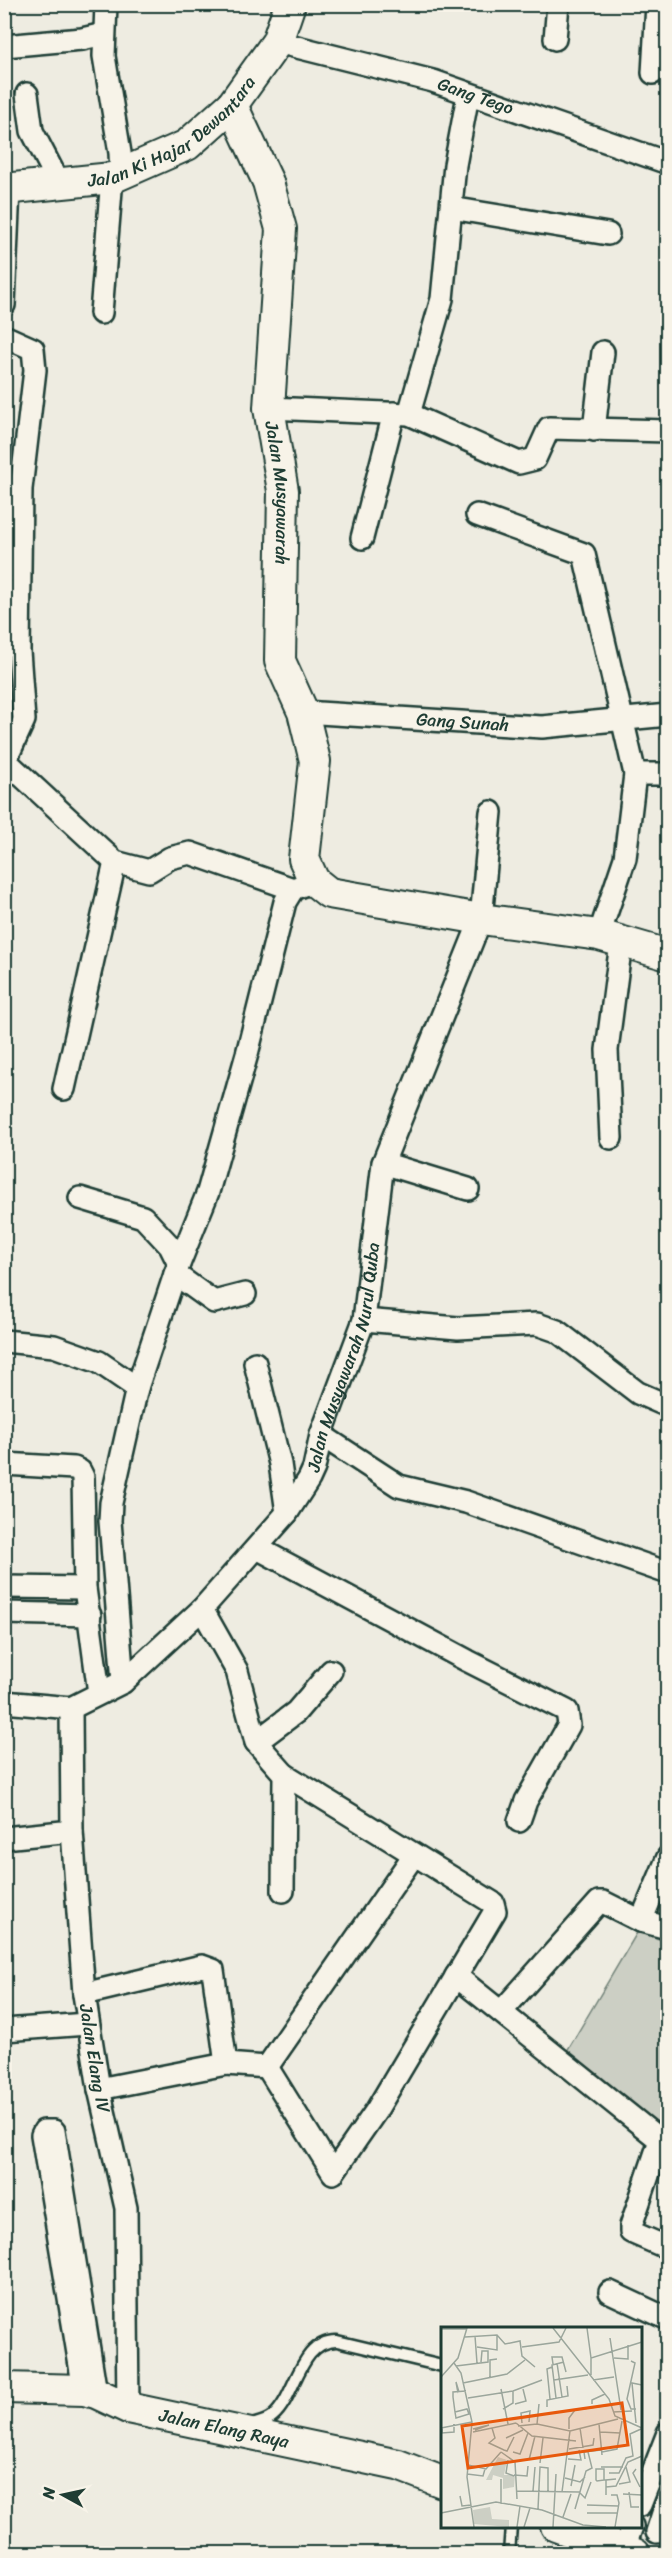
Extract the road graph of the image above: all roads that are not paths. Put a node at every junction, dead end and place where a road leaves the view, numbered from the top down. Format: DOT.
graph roads {
  1 [pos="106,4"];
  2 [pos="290,4"];
  3 [pos="558,4"];
  4 [pos="657,4"];
  5 [pos="104,34"];
  6 [pos="555,39"];
  7 [pos="278,42"];
  8 [pos="4,46"];
  9 [pos="653,73"];
  10 [pos="27,94"];
  11 [pos="468,95"];
  12 [pos="232,105"];
  13 [pos="668,163"];
  14 [pos="116,176"];
  15 [pos="60,185"];
  16 [pos="7,188"];
  17 [pos="451,208"];
  18 [pos="608,234"];
  19 [pos="4,305"];
  20 [pos="101,314"];
  21 [pos="4,336"];
  22 [pos="603,352"];
  23 [pos="269,408"];
  24 [pos="401,414"];
  25 [pos="594,430"];
  26 [pos="668,431"];
  27 [pos="477,515"];
  28 [pos="362,538"];
  29 [pos="303,712"];
  30 [pos="668,715"];
  31 [pos="14,716"];
  32 [pos="623,718"];
  33 [pos="635,774"];
  34 [pos="668,774"];
  35 [pos="491,813"];
  36 [pos="115,862"];
  37 [pos="303,885"];
  38 [pos="481,919"];
  39 [pos="610,939"];
  40 [pos="668,955"];
  41 [pos="64,1089"];
  42 [pos="611,1138"];
  43 [pos="383,1163"];
  44 [pos="468,1189"];
  45 [pos="80,1198"];
  46 [pos="177,1269"];
  47 [pos="245,1294"];
  48 [pos="364,1320"];
  49 [pos="4,1341"];
  50 [pos="255,1363"];
  51 [pos="137,1388"];
  52 [pos="668,1407"];
  53 [pos="321,1435"];
  54 [pos="4,1464"];
  55 [pos="287,1514"];
  56 [pos="257,1548"];
  57 [pos="668,1573"];
  58 [pos="4,1587"];
  59 [pos="86,1588"];
  60 [pos="202,1609"];
  61 [pos="4,1613"];
  62 [pos="90,1615"];
  63 [pos="332,1671"];
  64 [pos="123,1682"];
  65 [pos="99,1693"];
  66 [pos="4,1702"];
  67 [pos="71,1708"];
  68 [pos="256,1742"];
  69 [pos="284,1774"];
  70 [pos="519,1821"];
  71 [pos="72,1831"];
  72 [pos="4,1838"];
  73 [pos="414,1855"];
  74 [pos="668,1857"];
  75 [pos="283,1891"];
  76 [pos="641,1921"];
  77 [pos="668,1928"];
  78 [pos="456,1976"];
  79 [pos="84,1995"];
  80 [pos="501,2012"];
  81 [pos="87,2024"];
  82 [pos="4,2030"];
  83 [pos="226,2064"];
  84 [pos="267,2067"];
  85 [pos="99,2089"];
  86 [pos="668,2248"];
  87 [pos="610,2292"];
  88 [pos="668,2319"];
  89 [pos="441,2366"];
  90 [pos="4,2388"];
  91 [pos="90,2391"];
  92 [pos="128,2408"];
  93 [pos="235,2431"];
  94 [pos="668,2433"];
  95 [pos="441,2482"];
  96 [pos="668,2498"];
  97 [pos="642,2500"];
  98 [pos="511,2528"];
  99 [pos="564,2528"];
  100 [pos="657,2532"];
  101 [pos="631,2543"];
  102 [pos="509,2553"];
  1 -- 5 [label="street"];
  2 -- 7 [label="street, Jalan Ki Hajar Dewantara"];
  3 -- 6 [label="street"];
  4 -- 9 [label="street"];
  5 -- 8 [label="street"];
  5 -- 14 [label="street"];
  7 -- 11 [label="street, Gang Tego"];
  7 -- 12 [label="street, Jalan Ki Hajar Dewantara"];
  10 -- 15 [label="street"];
  11 -- 13 [label="street, Gang Tego"];
  11 -- 17 [label="street"];
  12 -- 14 [label="street, Jalan Ki Hajar Dewantara"];
  12 -- 23 [label="street, Jalan Musyawarah"];
  14 -- 15 [label="street, Jalan Ki Hajar Dewantara"];
  14 -- 20 [label="street"];
  15 -- 16 [label="street, Jalan Ki Hajar Dewantara"];
  16 -- 19 [label="street"];
  17 -- 18 [label="street"];
  17 -- 24 [label="street"];
  21 -- 31 [label="street"];
  22 -- 25 [label="street"];
  23 -- 24 [label="street"];
  23 -- 29 [label="street, Jalan Musyawarah"];
  24 -- 25 [label="street"];
  24 -- 28 [label="street"];
  25 -- 26 [label="street"];
  27 -- 32 [label="street"];
  29 -- 32 [label="street, Gang Sunah"];
  29 -- 37 [label="street, Jalan Musyawarah"];
  30 -- 32 [label="street, Gang Sunah"];
  31 -- 36 [label="street"];
  32 -- 33 [label="street"];
  33 -- 34 [label="street"];
  33 -- 39 [label="street"];
  35 -- 38 [label="street, Jalan Musyawarah Nurul Quba"];
  36 -- 37 [label="street"];
  36 -- 41 [label="street"];
  37 -- 38 [label="street"];
  37 -- 46 [label="street"];
  38 -- 39 [label="street"];
  38 -- 43 [label="street, Jalan Musyawarah Nurul Quba"];
  39 -- 40 [label="street"];
  39 -- 42 [label="street"];
  43 -- 44 [label="street"];
  43 -- 48 [label="street, Jalan Musyawarah Nurul Quba"];
  45 -- 46 [label="street"];
  46 -- 47 [label="street"];
  46 -- 51 [label="street"];
  48 -- 52 [label="street"];
  48 -- 53 [label="street, Jalan Musyawarah Nurul Quba"];
  49 -- 51 [label="street"];
  50 -- 55 [label="street"];
  51 -- 64 [label="street"];
  53 -- 55 [label="street, Jalan Musyawarah Nurul Quba"];
  53 -- 57 [label="street"];
  54 -- 59 [label="street"];
  55 -- 56 [label="street, Jalan Musyawarah Nurul Quba"];
  56 -- 60 [label="street, Jalan Musyawarah Nurul Quba"];
  56 -- 70 [label="street"];
  58 -- 59 [label="street"];
  59 -- 62 [label="street"];
  60 -- 64 [label="street, Jalan Musyawarah Nurul Quba"];
  60 -- 68 [label="street"];
  61 -- 62 [label="street"];
  62 -- 65 [label="street"];
  63 -- 68 [label="street"];
  64 -- 65 [label="street, Jalan Musyawarah Nurul Quba"];
  65 -- 67 [label="street, Jalan Musyawarah Nurul Quba"];
  66 -- 67 [label="street"];
  67 -- 71 [label="street, Jalan Elang IV"];
  68 -- 69 [label="street"];
  69 -- 73 [label="street"];
  69 -- 75 [label="street"];
  71 -- 72 [label="street"];
  71 -- 79 [label="street, Jalan Elang IV"];
  73 -- 78 [label="street"];
  73 -- 84 [label="street"];
  74 -- 76 [label="street"];
  76 -- 77 [label="street"];
  76 -- 80 [label="street"];
  78 -- 80 [label="street"];
  78 -- 84 [label="street"];
  79 -- 81 [label="street, Jalan Elang IV"];
  79 -- 83 [label="street"];
  80 -- 86 [label="street"];
  81 -- 82 [label="street"];
  81 -- 85 [label="street, Jalan Elang IV"];
  83 -- 84 [label="street"];
  83 -- 85 [label="street"];
  85 -- 92 [label="street, Jalan Elang IV"];
  87 -- 88 [label="street"];
  89 -- 93 [label="lane"];
  90 -- 91 [label="street, Jalan Elang Raya"];
  91 -- 91 [label="street"];
  91 -- 92 [label="street, Jalan Elang Raya"];
  92 -- 93 [label="street, Jalan Elang Raya"];
  93 -- 95 [label="street, Jalan Elang Raya"];
  94 -- 97 [label="street"];
  96 -- 100 [label="street"];
  98 -- 102 [label="lane"];
  99 -- 101 [label="street"];
}
